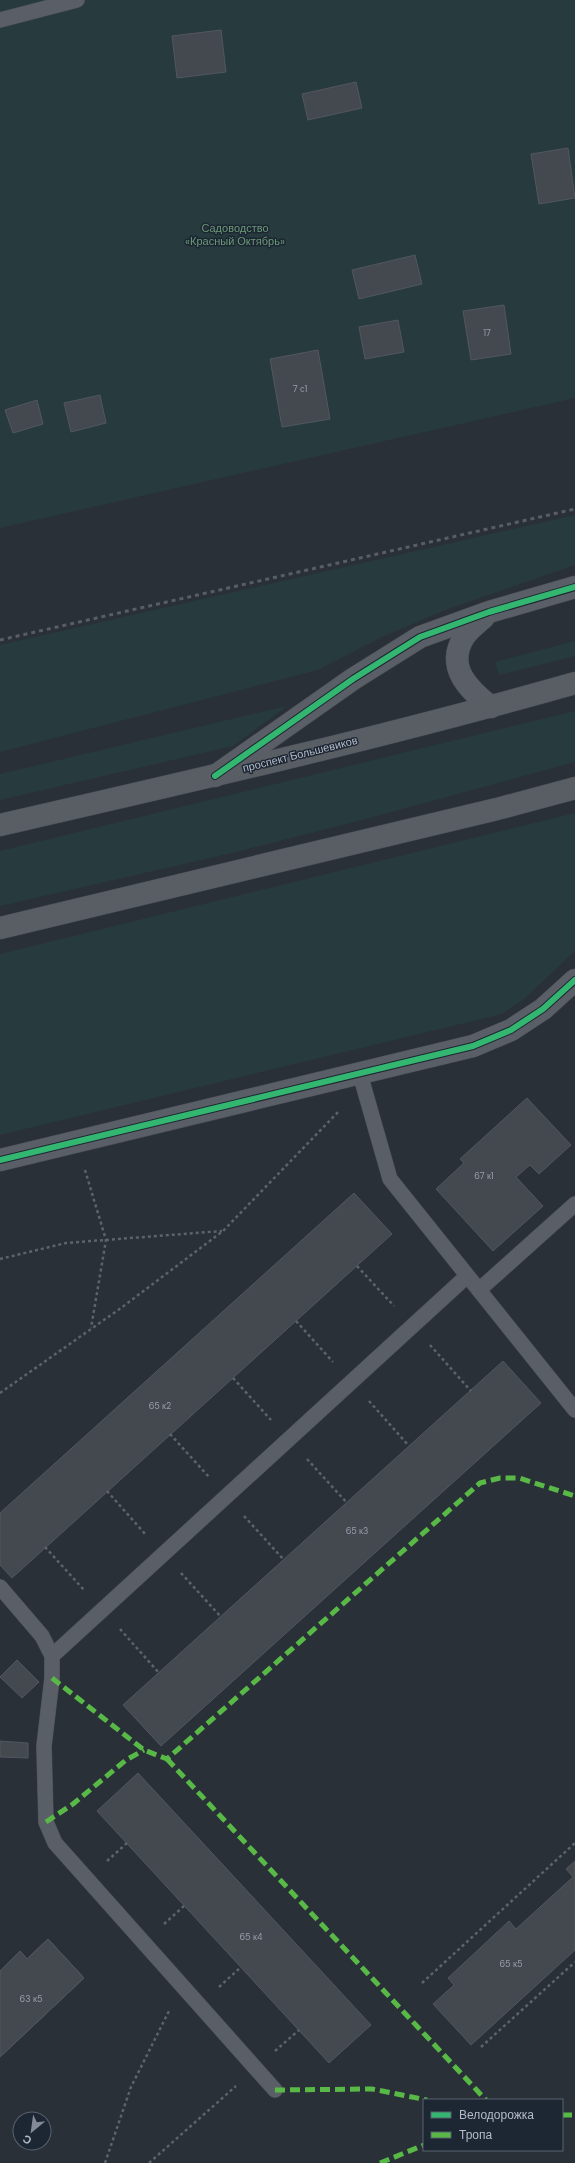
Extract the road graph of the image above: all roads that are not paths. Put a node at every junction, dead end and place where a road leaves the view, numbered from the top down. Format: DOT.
graph roads {
  1 [pos="77,0"];
  2 [pos="0,20"];
  3 [pos="575,587"];
  4 [pos="489,612"];
  5 [pos="575,683"];
  6 [pos="491,707"];
  7 [pos="214,776"];
  8 [pos="575,788"];
  9 [pos="0,825"];
  10 [pos="0,928"];
  11 [pos="575,980"];
  12 [pos="360,1074"];
  13 [pos="0,1160"];
  14 [pos="575,1204"];
  15 [pos="467,1276"];
  16 [pos="479,1290"];
  17 [pos="575,1410"];
  18 [pos="0,1587"];
  19 [pos="52,1656"];
  20 [pos="275,2090"];
  1 -- 2 [label="lane"];
  3 -- 4 [label="street"];
  4 -- 6 [label="street"];
  4 -- 7 [label="street"];
  5 -- 6 [label="main road, проспект Большевиков"];
  6 -- 7 [label="main road, проспект Большевиков"];
  7 -- 9 [label="main road, проспект Большевиков"];
  8 -- 10 [label="main road"];
  11 -- 12 [label="street"];
  12 -- 13 [label="street"];
  12 -- 15 [label="lane"];
  14 -- 16 [label="lane"];
  15 -- 16 [label="lane"];
  15 -- 19 [label="lane"];
  16 -- 17 [label="lane"];
  18 -- 19 [label="lane"];
  19 -- 20 [label="lane"];
}
